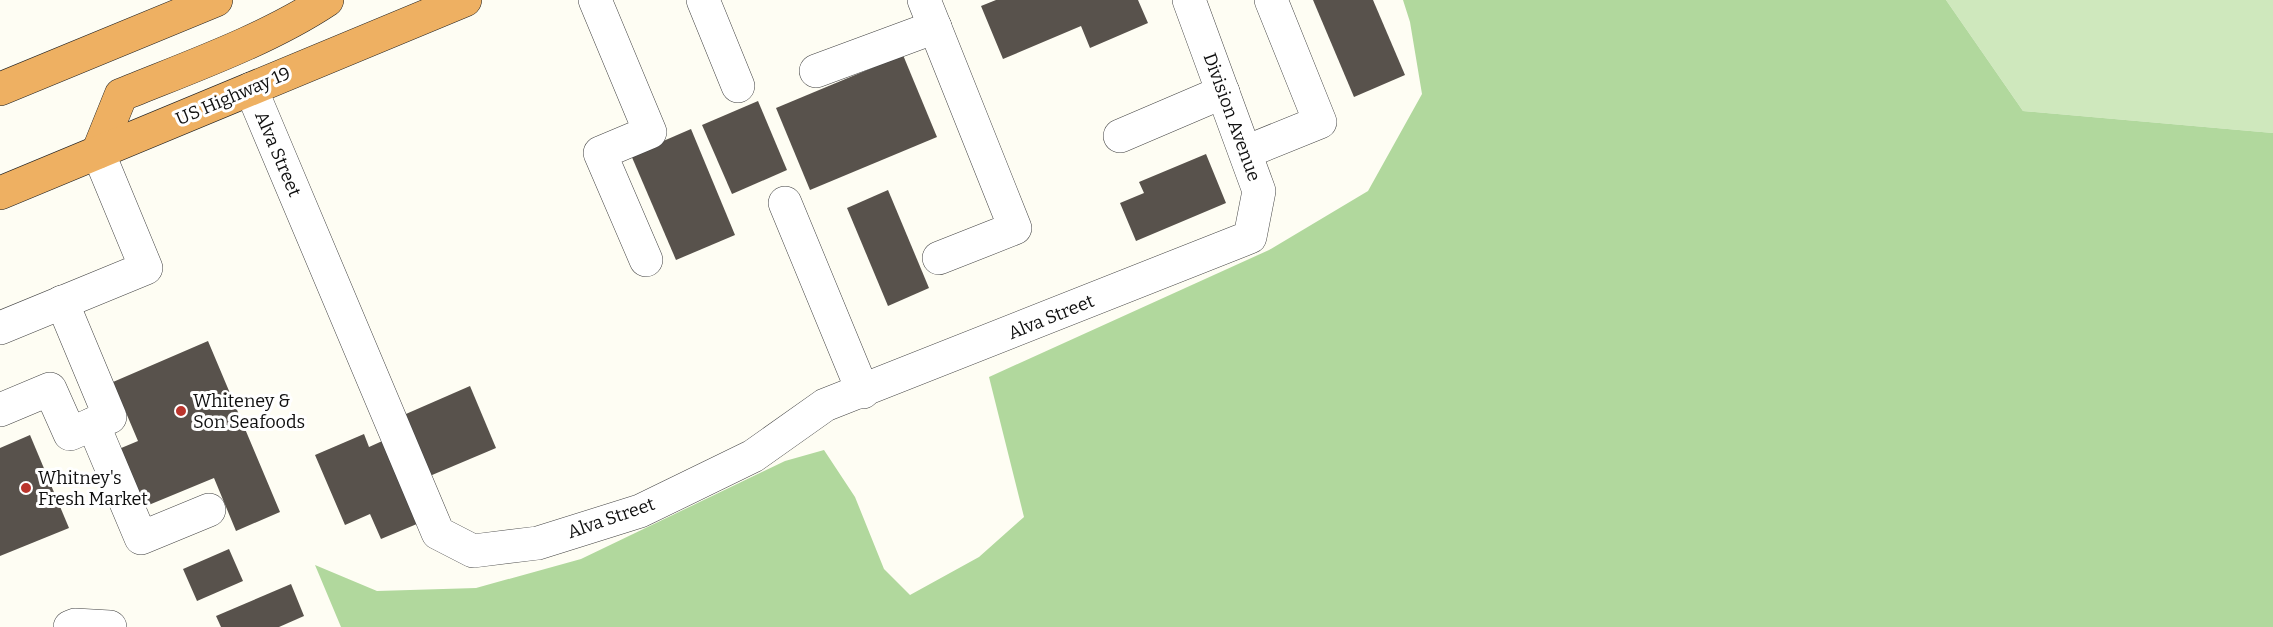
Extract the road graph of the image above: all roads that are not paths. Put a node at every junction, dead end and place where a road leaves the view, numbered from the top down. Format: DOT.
graph roads {
  1 [pos="216,0"];
  2 [pos="327,0"];
  3 [pos="465,0"];
  4 [pos="595,0"];
  5 [pos="703,0"];
  6 [pos="1189,0"];
  7 [pos="1271,0"];
  8 [pos="930,13"];
  9 [pos="816,71"];
  10 [pos="738,86"];
  11 [pos="0,89"];
  12 [pos="251,89"];
  13 [pos="1223,92"];
  14 [pos="1120,136"];
  15 [pos="98,152"];
  16 [pos="1246,152"];
  17 [pos="0,193"];
  18 [pos="785,203"];
  19 [pos="1250,237"];
  20 [pos="939,258"];
  21 [pos="645,260"];
  22 [pos="62,302"];
  23 [pos="0,328"];
  24 [pos="863,392"];
  25 [pos="0,411"];
  26 [pos="93,424"];
  27 [pos="209,510"];
  28 [pos="70,627"];
  29 [pos="110,627"];
  1 -- 11 [label="highway"];
  2 -- 15 [label="highway"];
  3 -- 12 [label="highway, US Highway 19"];
  4 -- 21 [label="street"];
  5 -- 10 [label="street"];
  6 -- 13 [label="street, Division Avenue"];
  7 -- 16 [label="street"];
  8 -- 9 [label="street"];
  8 -- 20 [label="street"];
  12 -- 15 [label="highway, US Highway 19"];
  12 -- 24 [label="street, Alva Street"];
  13 -- 14 [label="street"];
  13 -- 16 [label="street, Division Avenue"];
  15 -- 17 [label="highway, US Highway 19"];
  15 -- 22 [label="street"];
  16 -- 19 [label="street, Division Avenue"];
  18 -- 24 [label="street"];
  19 -- 24 [label="street, Alva Street"];
  22 -- 23 [label="street"];
  22 -- 26 [label="street"];
  25 -- 26 [label="street"];
  26 -- 27 [label="street"];
  28 -- 29 [label="street"];
}
